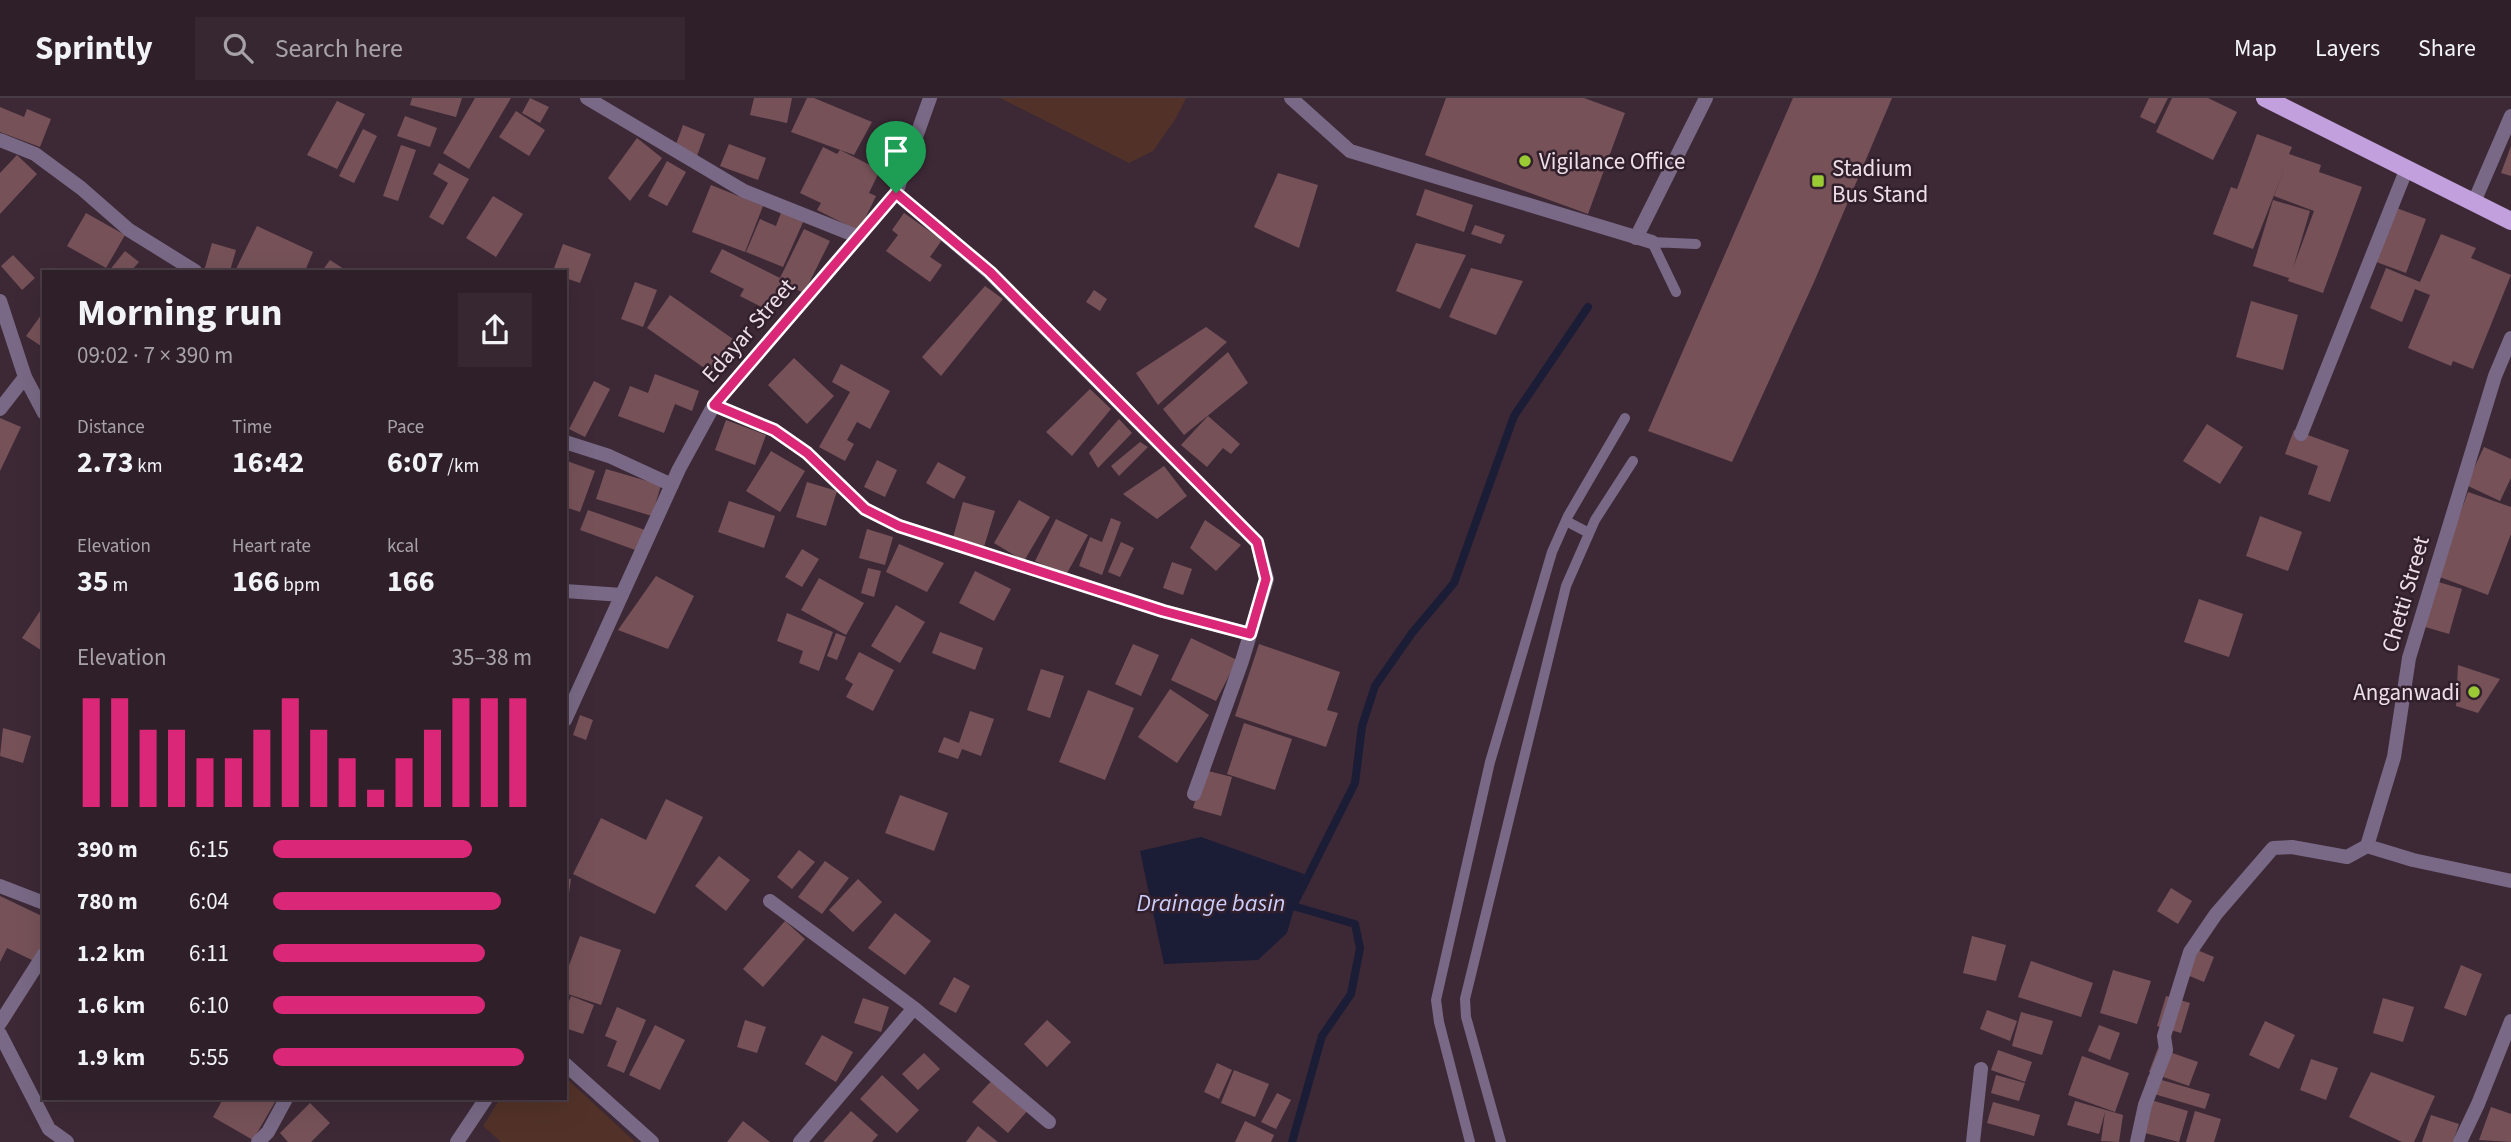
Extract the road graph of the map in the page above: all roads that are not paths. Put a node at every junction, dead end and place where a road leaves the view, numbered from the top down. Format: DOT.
graph roads {
  1 [pos="587,98"];
  2 [pos="930,98"];
  3 [pos="1291,98"];
  4 [pos="1706,98"];
  5 [pos="2264,98"];
  6 [pos="2511,116"];
  7 [pos="0,140"];
  8 [pos="2407,168"];
  9 [pos="896,193"];
  10 [pos="2474,202"];
  11 [pos="2511,221"];
  12 [pos="859,237"];
  13 [pos="1636,238"];
  14 [pos="1652,243"];
  15 [pos="1696,244"];
  16 [pos="193,270"];
  17 [pos="1676,292"];
  18 [pos="0,301"];
  19 [pos="2511,338"];
  20 [pos="25,377"];
  21 [pos="714,405"];
  22 [pos="0,409"];
  23 [pos="42,409"];
  24 [pos="1625,418"];
  25 [pos="2301,434"];
  26 [pos="567,443"];
  27 [pos="1633,461"];
  28 [pos="672,485"];
  29 [pos="1566,521"];
  30 [pos="1589,533"];
  31 [pos="567,591"];
  32 [pos="622,595"];
  33 [pos="1250,634"];
  34 [pos="567,716"];
  35 [pos="1194,794"];
  36 [pos="2367,846"];
  37 [pos="2511,881"];
  38 [pos="0,886"];
  39 [pos="770,901"];
  40 [pos="42,903"];
  41 [pos="42,957"];
  42 [pos="914,1008"];
  43 [pos="2511,1021"];
  44 [pos="0,1023"];
  45 [pos="0,1034"];
  46 [pos="567,1067"];
  47 [pos="1981,1069"];
  48 [pos="285,1100"];
  49 [pos="485,1100"];
  50 [pos="1049,1122"];
  51 [pos="67,1142"];
  52 [pos="258,1142"];
  53 [pos="457,1142"];
  54 [pos="652,1142"];
  55 [pos="800,1142"];
  56 [pos="1471,1142"];
  57 [pos="1501,1142"];
  58 [pos="1973,1142"];
  59 [pos="2137,1142"];
  60 [pos="2460,1142"];
  1 -- 12 [label="street"];
  2 -- 9 [label="street, Edayar Street"];
  3 -- 13 [label="street"];
  4 -- 13 [label="street"];
  5 -- 8 [label="main road"];
  6 -- 10 [label="street"];
  7 -- 16 [label="street"];
  8 -- 10 [label="main road"];
  8 -- 25 [label="street"];
  9 -- 12 [label="street, Edayar Street"];
  9 -- 33 [label="street"];
  10 -- 11 [label="main road"];
  12 -- 21 [label="street, Edayar Street"];
  13 -- 14 [label="street"];
  14 -- 15 [label="lane"];
  14 -- 17 [label="lane"];
  18 -- 20 [label="street"];
  19 -- 36 [label="street, Chetti Street"];
  20 -- 22 [label="street"];
  20 -- 23 [label="street"];
  21 -- 28 [label="street, Edayar Street"];
  21 -- 33 [label="street"];
  24 -- 29 [label="lane"];
  26 -- 28 [label="street"];
  27 -- 30 [label="lane"];
  28 -- 32 [label="street, Edayar Street"];
  29 -- 30 [label="lane"];
  29 -- 56 [label="lane"];
  30 -- 57 [label="lane"];
  31 -- 32 [label="street"];
  32 -- 34 [label="street, Edayar Street"];
  33 -- 35 [label="street"];
  36 -- 37 [label="street"];
  36 -- 59 [label="street"];
  38 -- 40 [label="street"];
  39 -- 42 [label="street"];
  41 -- 44 [label="street"];
  42 -- 50 [label="street"];
  42 -- 55 [label="street"];
  43 -- 60 [label="street"];
  45 -- 51 [label="street"];
  46 -- 54 [label="street"];
  47 -- 58 [label="street"];
  48 -- 52 [label="street"];
  49 -- 53 [label="street"];
}
